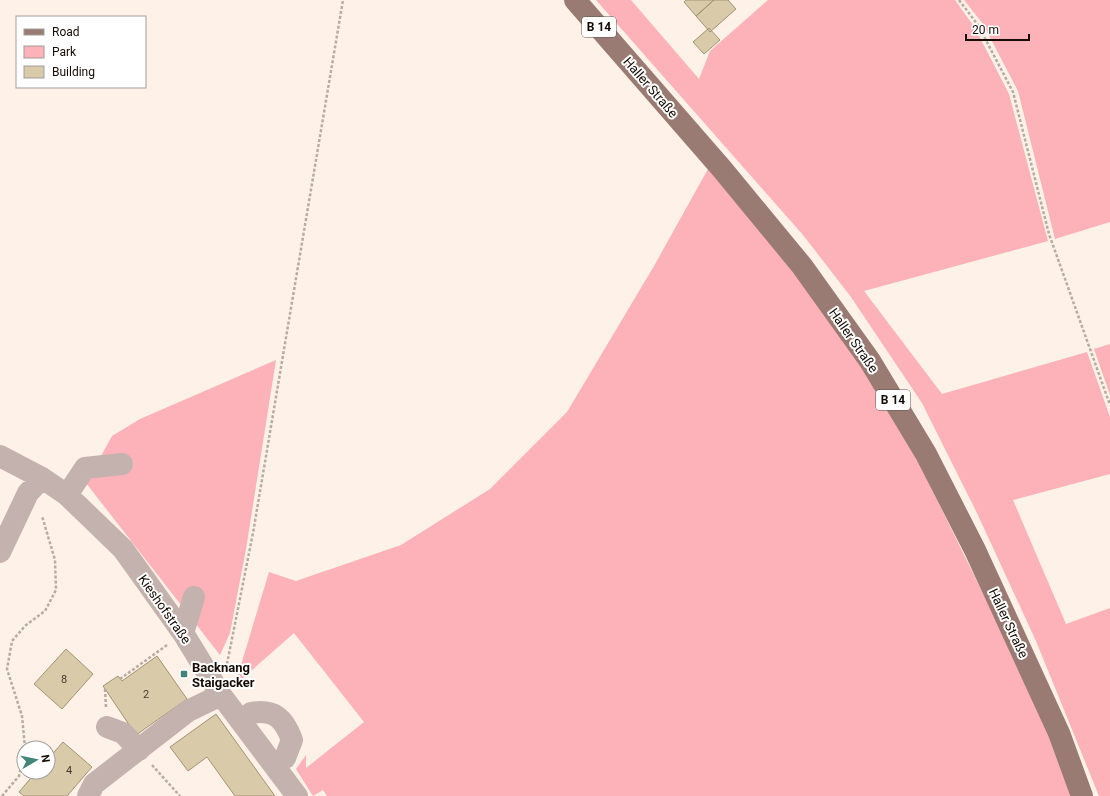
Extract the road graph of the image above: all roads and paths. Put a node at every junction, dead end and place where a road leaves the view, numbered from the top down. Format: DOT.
graph roads {
  1 [pos="343,0"];
  2 [pos="575,0"];
  3 [pos="959,0"];
  4 [pos="1110,405"];
  5 [pos="0,456"];
  6 [pos="122,464"];
  7 [pos="35,485"];
  8 [pos="67,495"];
  9 [pos="0,552"];
  10 [pos="194,597"];
  11 [pos="183,633"];
  12 [pos="120,678"];
  13 [pos="221,695"];
  14 [pos="269,699"];
  15 [pos="246,717"];
  16 [pos="107,727"];
  17 [pos="24,740"];
  18 [pos="307,740"];
  19 [pos="139,750"];
  20 [pos="280,762"];
  21 [pos="16,780"];
  22 [pos="2,796"];
  23 [pos="88,796"];
  24 [pos="180,796"];
  25 [pos="297,796"];
  26 [pos="1082,796"];
  1 -- 13 [label="path"];
  2 -- 26 [label="main road, Haller Straße / B 14"];
  3 -- 4 [label="path"];
  5 -- 7 [label="street, Kieshofstraße"];
  6 -- 8 [label="street"];
  7 -- 8 [label="street, Kieshofstraße"];
  7 -- 9 [label="street"];
  7 -- 17 [label="path"];
  8 -- 11 [label="street, Kieshofstraße"];
  10 -- 11 [label="street"];
  11 -- 12 [label="path"];
  11 -- 13 [label="street, Kieshofstraße"];
  13 -- 15 [label="street, Kieshofstraße"];
  13 -- 19 [label="street"];
  14 -- 15 [label="street"];
  15 -- 20 [label="street, Kieshofstraße"];
  15 -- 20 [label="street"];
  16 -- 19 [label="street"];
  18 -- 20 [label="street"];
  19 -- 23 [label="street"];
  19 -- 24 [label="path"];
  20 -- 25 [label="street, Kieshofstraße"];
  21 -- 22 [label="path"];
}
